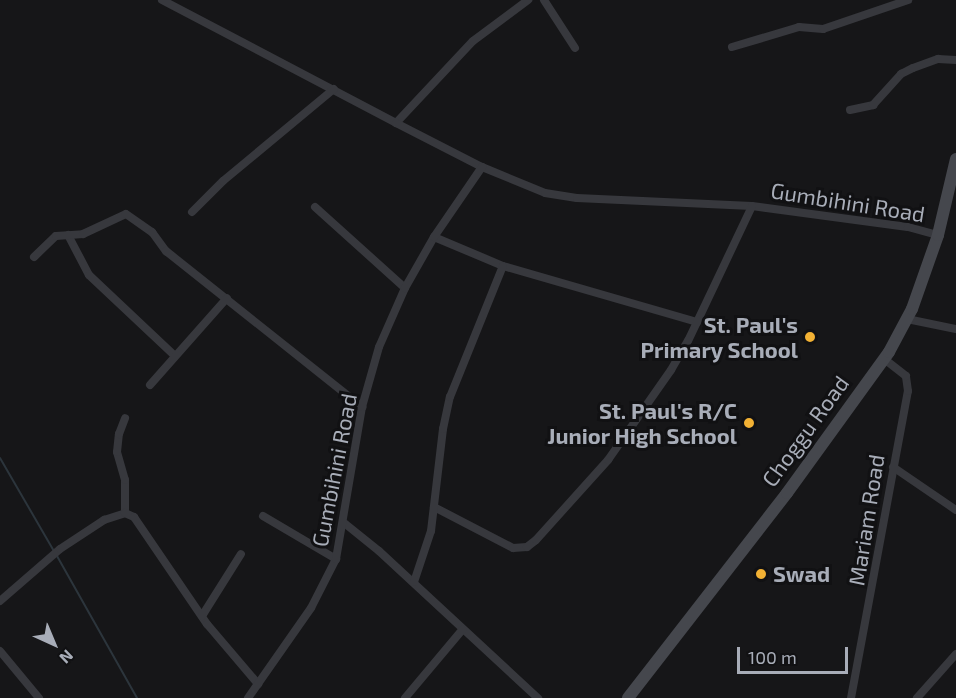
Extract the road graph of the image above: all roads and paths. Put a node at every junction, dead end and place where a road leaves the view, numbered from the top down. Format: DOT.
graph roads {
  1 [pos="162,0"];
  2 [pos="528,0"];
  3 [pos="544,0"];
  4 [pos="908,0"];
  5 [pos="732,47"];
  6 [pos="575,48"];
  7 [pos="956,60"];
  8 [pos="334,89"];
  9 [pos="850,110"];
  10 [pos="396,123"];
  11 [pos="956,159"];
  12 [pos="482,167"];
  13 [pos="752,206"];
  14 [pos="315,207"];
  15 [pos="192,212"];
  16 [pos="68,235"];
  17 [pos="939,235"];
  18 [pos="434,237"];
  19 [pos="34,257"];
  20 [pos="503,266"];
  21 [pos="405,288"];
  22 [pos="227,298"];
  23 [pos="907,319"];
  24 [pos="697,322"];
  25 [pos="956,329"];
  26 [pos="175,356"];
  27 [pos="884,358"];
  28 [pos="150,385"];
  29 [pos="362,407"];
  30 [pos="125,418"];
  31 [pos="892,467"];
  32 [pos="434,507"];
  33 [pos="956,510"];
  34 [pos="125,513"];
  35 [pos="262,516"];
  36 [pos="343,522"];
  37 [pos="240,554"];
  38 [pos="336,559"];
  39 [pos="414,582"];
  40 [pos="0,601"];
  41 [pos="202,616"];
  42 [pos="462,630"];
  43 [pos="0,651"];
  44 [pos="956,654"];
  45 [pos="258,684"];
  46 [pos="39,698"];
  47 [pos="248,698"];
  48 [pos="405,698"];
  49 [pos="538,698"];
  50 [pos="628,698"];
  51 [pos="851,698"];
  52 [pos="917,698"];
  1 -- 8 [label="street, Gumbihini Road"];
  2 -- 10 [label="street"];
  3 -- 6 [label="street"];
  4 -- 5 [label="street"];
  7 -- 9 [label="street"];
  8 -- 10 [label="street, Gumbihini Road"];
  8 -- 15 [label="street"];
  10 -- 12 [label="street, Gumbihini Road"];
  11 -- 17 [label="main road, Choggu Road"];
  12 -- 13 [label="street, Gumbihini Road"];
  12 -- 18 [label="street, Gumbihini Road"];
  13 -- 17 [label="street, Gumbihini Road"];
  13 -- 24 [label="street"];
  14 -- 21 [label="street"];
  16 -- 19 [label="street"];
  16 -- 22 [label="street"];
  16 -- 26 [label="street"];
  17 -- 23 [label="main road, Choggu Road"];
  18 -- 20 [label="street"];
  18 -- 21 [label="street, Gumbihini Road"];
  20 -- 24 [label="street"];
  20 -- 32 [label="street"];
  21 -- 29 [label="street, Gumbihini Road"];
  22 -- 26 [label="street"];
  22 -- 29 [label="street"];
  23 -- 25 [label="street"];
  23 -- 27 [label="main road, Choggu Road"];
  24 -- 32 [label="street"];
  26 -- 28 [label="street"];
  27 -- 31 [label="street, Mariam Road"];
  27 -- 50 [label="main road, Choggu Road"];
  29 -- 36 [label="street, Gumbihini Road"];
  30 -- 34 [label="street"];
  31 -- 33 [label="street"];
  31 -- 51 [label="street, Mariam Road"];
  32 -- 39 [label="street"];
  34 -- 40 [label="street"];
  34 -- 41 [label="street"];
  35 -- 38 [label="street"];
  36 -- 38 [label="street, Gumbihini Road"];
  36 -- 39 [label="street"];
  37 -- 41 [label="street"];
  38 -- 45 [label="street, Gumbihini Road"];
  39 -- 42 [label="street"];
  41 -- 45 [label="street"];
  42 -- 48 [label="street"];
  42 -- 49 [label="street"];
  43 -- 46 [label="street"];
  44 -- 52 [label="street"];
  45 -- 47 [label="street, Gumbihini Road"];
}
